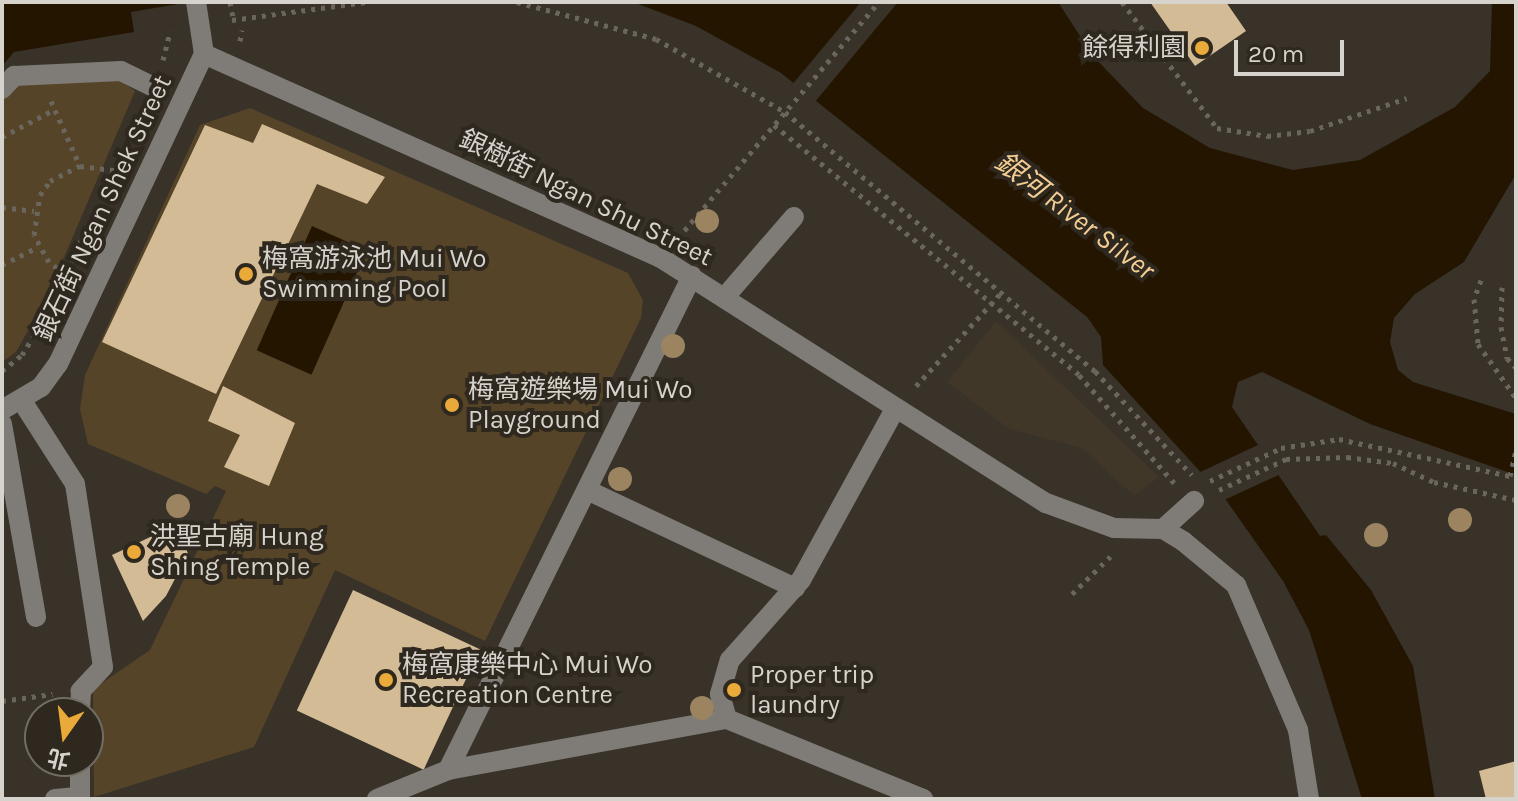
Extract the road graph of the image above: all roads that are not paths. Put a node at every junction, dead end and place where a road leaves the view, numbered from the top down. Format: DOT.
graph roads {
  1 [pos="198,12"];
  2 [pos="204,54"];
  3 [pos="154,87"];
  4 [pos="2,89"];
  5 [pos="794,217"];
  6 [pos="692,276"];
  7 [pos="724,298"];
  8 [pos="22,401"];
  9 [pos="2,410"];
  10 [pos="894,411"];
  11 [pos="2,424"];
  12 [pos="587,490"];
  13 [pos="1195,497"];
  14 [pos="1163,529"];
  15 [pos="795,588"];
  16 [pos="36,617"];
  17 [pos="81,697"];
  18 [pos="727,719"];
  19 [pos="448,770"];
  20 [pos="80,777"];
  21 [pos="80,798"];
  22 [pos="55,799"];
  23 [pos="377,799"];
  24 [pos="923,799"];
  25 [pos="1309,799"];
  1 -- 2 [label="street"];
  2 -- 6 [label="street, 銀樹街 Ngan Shu Street"];
  2 -- 8 [label="street, 銀石街 Ngan Shek Street"];
  3 -- 4 [label="street"];
  5 -- 7 [label="street"];
  6 -- 7 [label="street, 銀樹街 Ngan Shu Street"];
  6 -- 12 [label="street"];
  7 -- 10 [label="street, 銀樹街 Ngan Shu Street"];
  8 -- 9 [label="street, 銀石街 Ngan Shek Street"];
  8 -- 17 [label="street"];
  10 -- 14 [label="street, 銀樹街 Ngan Shu Street"];
  10 -- 15 [label="street"];
  11 -- 16 [label="street"];
  12 -- 15 [label="street"];
  12 -- 19 [label="street"];
  13 -- 14 [label="street"];
  14 -- 25 [label="street"];
  15 -- 18 [label="street"];
  18 -- 19 [label="street"];
  18 -- 24 [label="street"];
  19 -- 23 [label="street"];
  20 -- 21 [label="street"];
  21 -- 22 [label="street"];
}
